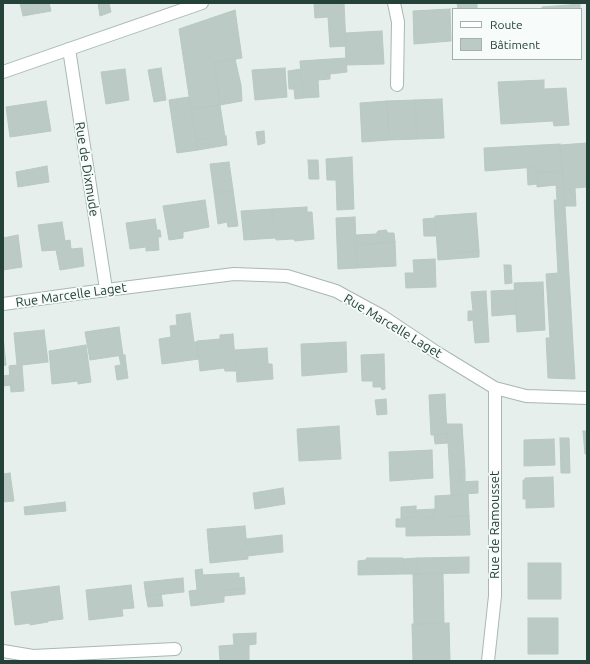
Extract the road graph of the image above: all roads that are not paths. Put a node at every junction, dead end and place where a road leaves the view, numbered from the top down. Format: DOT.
graph roads {
  1 [pos="202,3"];
  2 [pos="394,3"];
  3 [pos="69,49"];
  4 [pos="3,72"];
  5 [pos="397,85"];
  6 [pos="106,290"];
  7 [pos="3,304"];
  8 [pos="496,388"];
  9 [pos="587,398"];
  10 [pos="175,649"];
  11 [pos="3,651"];
  12 [pos="488,661"];
  1 -- 3 [label="street"];
  2 -- 5 [label="street"];
  3 -- 4 [label="street"];
  3 -- 6 [label="street, Rue de Dixmude"];
  6 -- 7 [label="street, Rue Marcelle Laget"];
  6 -- 8 [label="street, Rue Marcelle Laget"];
  8 -- 9 [label="street, Rue Marcelle Laget"];
  8 -- 12 [label="street, Rue de Ramousset"];
  10 -- 11 [label="street"];
}
